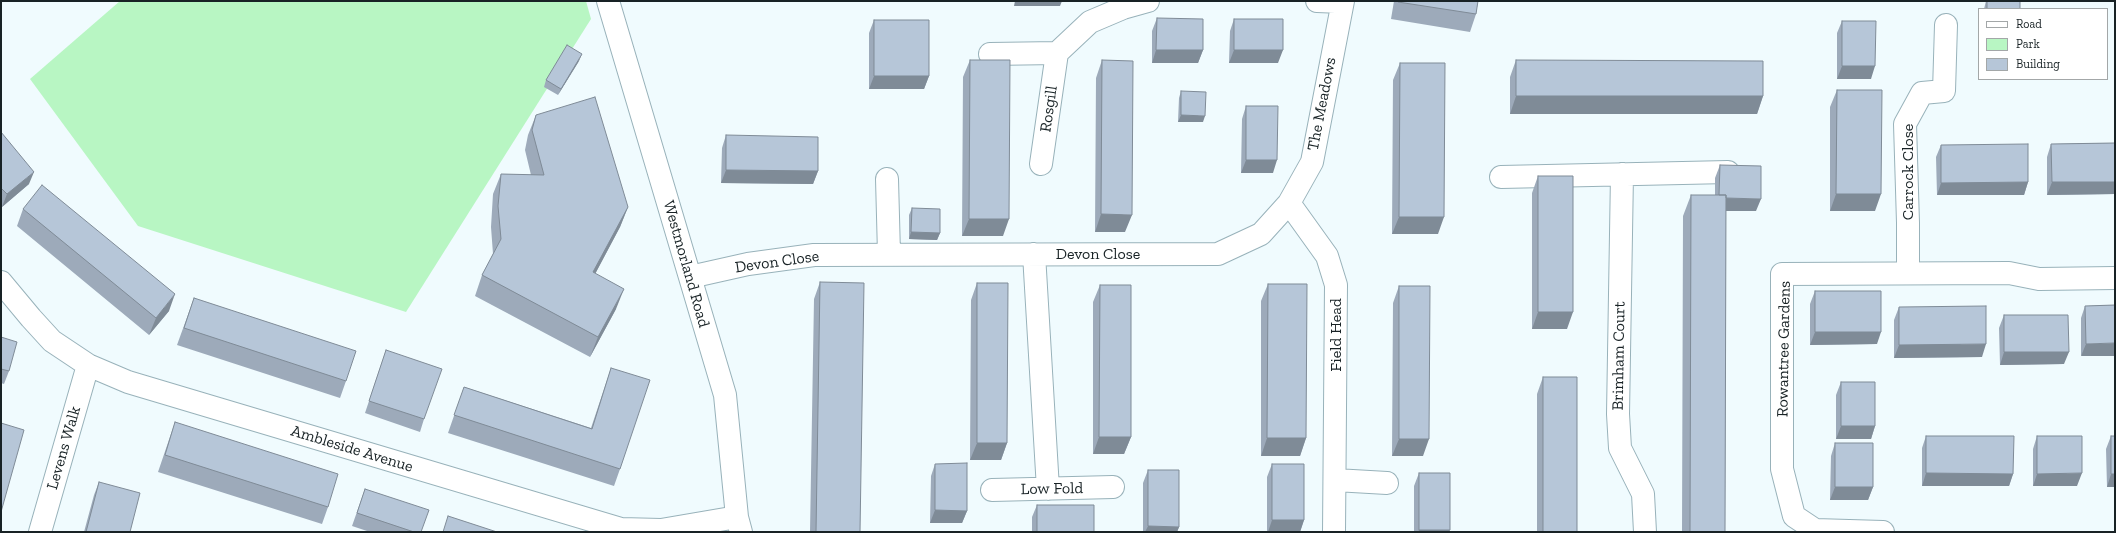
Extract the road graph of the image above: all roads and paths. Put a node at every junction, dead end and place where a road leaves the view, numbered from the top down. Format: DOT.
graph roads {
  1 [pos="608,1"];
  2 [pos="1148,1"];
  3 [pos="1317,1"];
  4 [pos="1342,2"];
  5 [pos="1946,25"];
  6 [pos="1057,53"];
  7 [pos="990,54"];
  8 [pos="1041,164"];
  9 [pos="1728,172"];
  10 [pos="1622,174"];
  11 [pos="1501,176"];
  12 [pos="887,179"];
  13 [pos="1289,203"];
  14 [pos="889,254"];
  15 [pos="1034,254"];
  16 [pos="1908,272"];
  17 [pos="690,277"];
  18 [pos="2115,278"];
  19 [pos="1,282"];
  20 [pos="88,365"];
  21 [pos="1335,480"];
  22 [pos="1387,483"];
  23 [pos="1113,487"];
  24 [pos="1048,489"];
  25 [pos="992,490"];
  26 [pos="739,524"];
  27 [pos="40,532"];
  28 [pos="1334,532"];
  29 [pos="1645,532"];
  30 [pos="1883,532"];
  1 -- 17 [label="street, Westmorland Road"];
  2 -- 6 [label="street"];
  3 -- 4 [label="street"];
  4 -- 13 [label="street, The Meadows"];
  5 -- 16 [label="street, Carrock Close"];
  6 -- 7 [label="street"];
  6 -- 8 [label="street, Rosgill"];
  9 -- 10 [label="street"];
  10 -- 11 [label="street"];
  10 -- 29 [label="street, Brimham Court"];
  12 -- 14 [label="street"];
  13 -- 15 [label="street, Devon Close"];
  13 -- 21 [label="street, Field Head"];
  14 -- 15 [label="street, Devon Close"];
  14 -- 17 [label="street, Devon Close"];
  15 -- 24 [label="street"];
  16 -- 18 [label="street, Rowantree Gardens"];
  16 -- 30 [label="street, Rowantree Gardens"];
  17 -- 26 [label="street, Westmorland Road"];
  19 -- 20 [label="street, Ambleside Avenue"];
  20 -- 26 [label="street, Ambleside Avenue"];
  20 -- 27 [label="street, Levens Walk"];
  21 -- 22 [label="street"];
  21 -- 28 [label="street, Field Head"];
  23 -- 24 [label="street, Low Fold"];
  24 -- 25 [label="street, Low Fold"];
}
